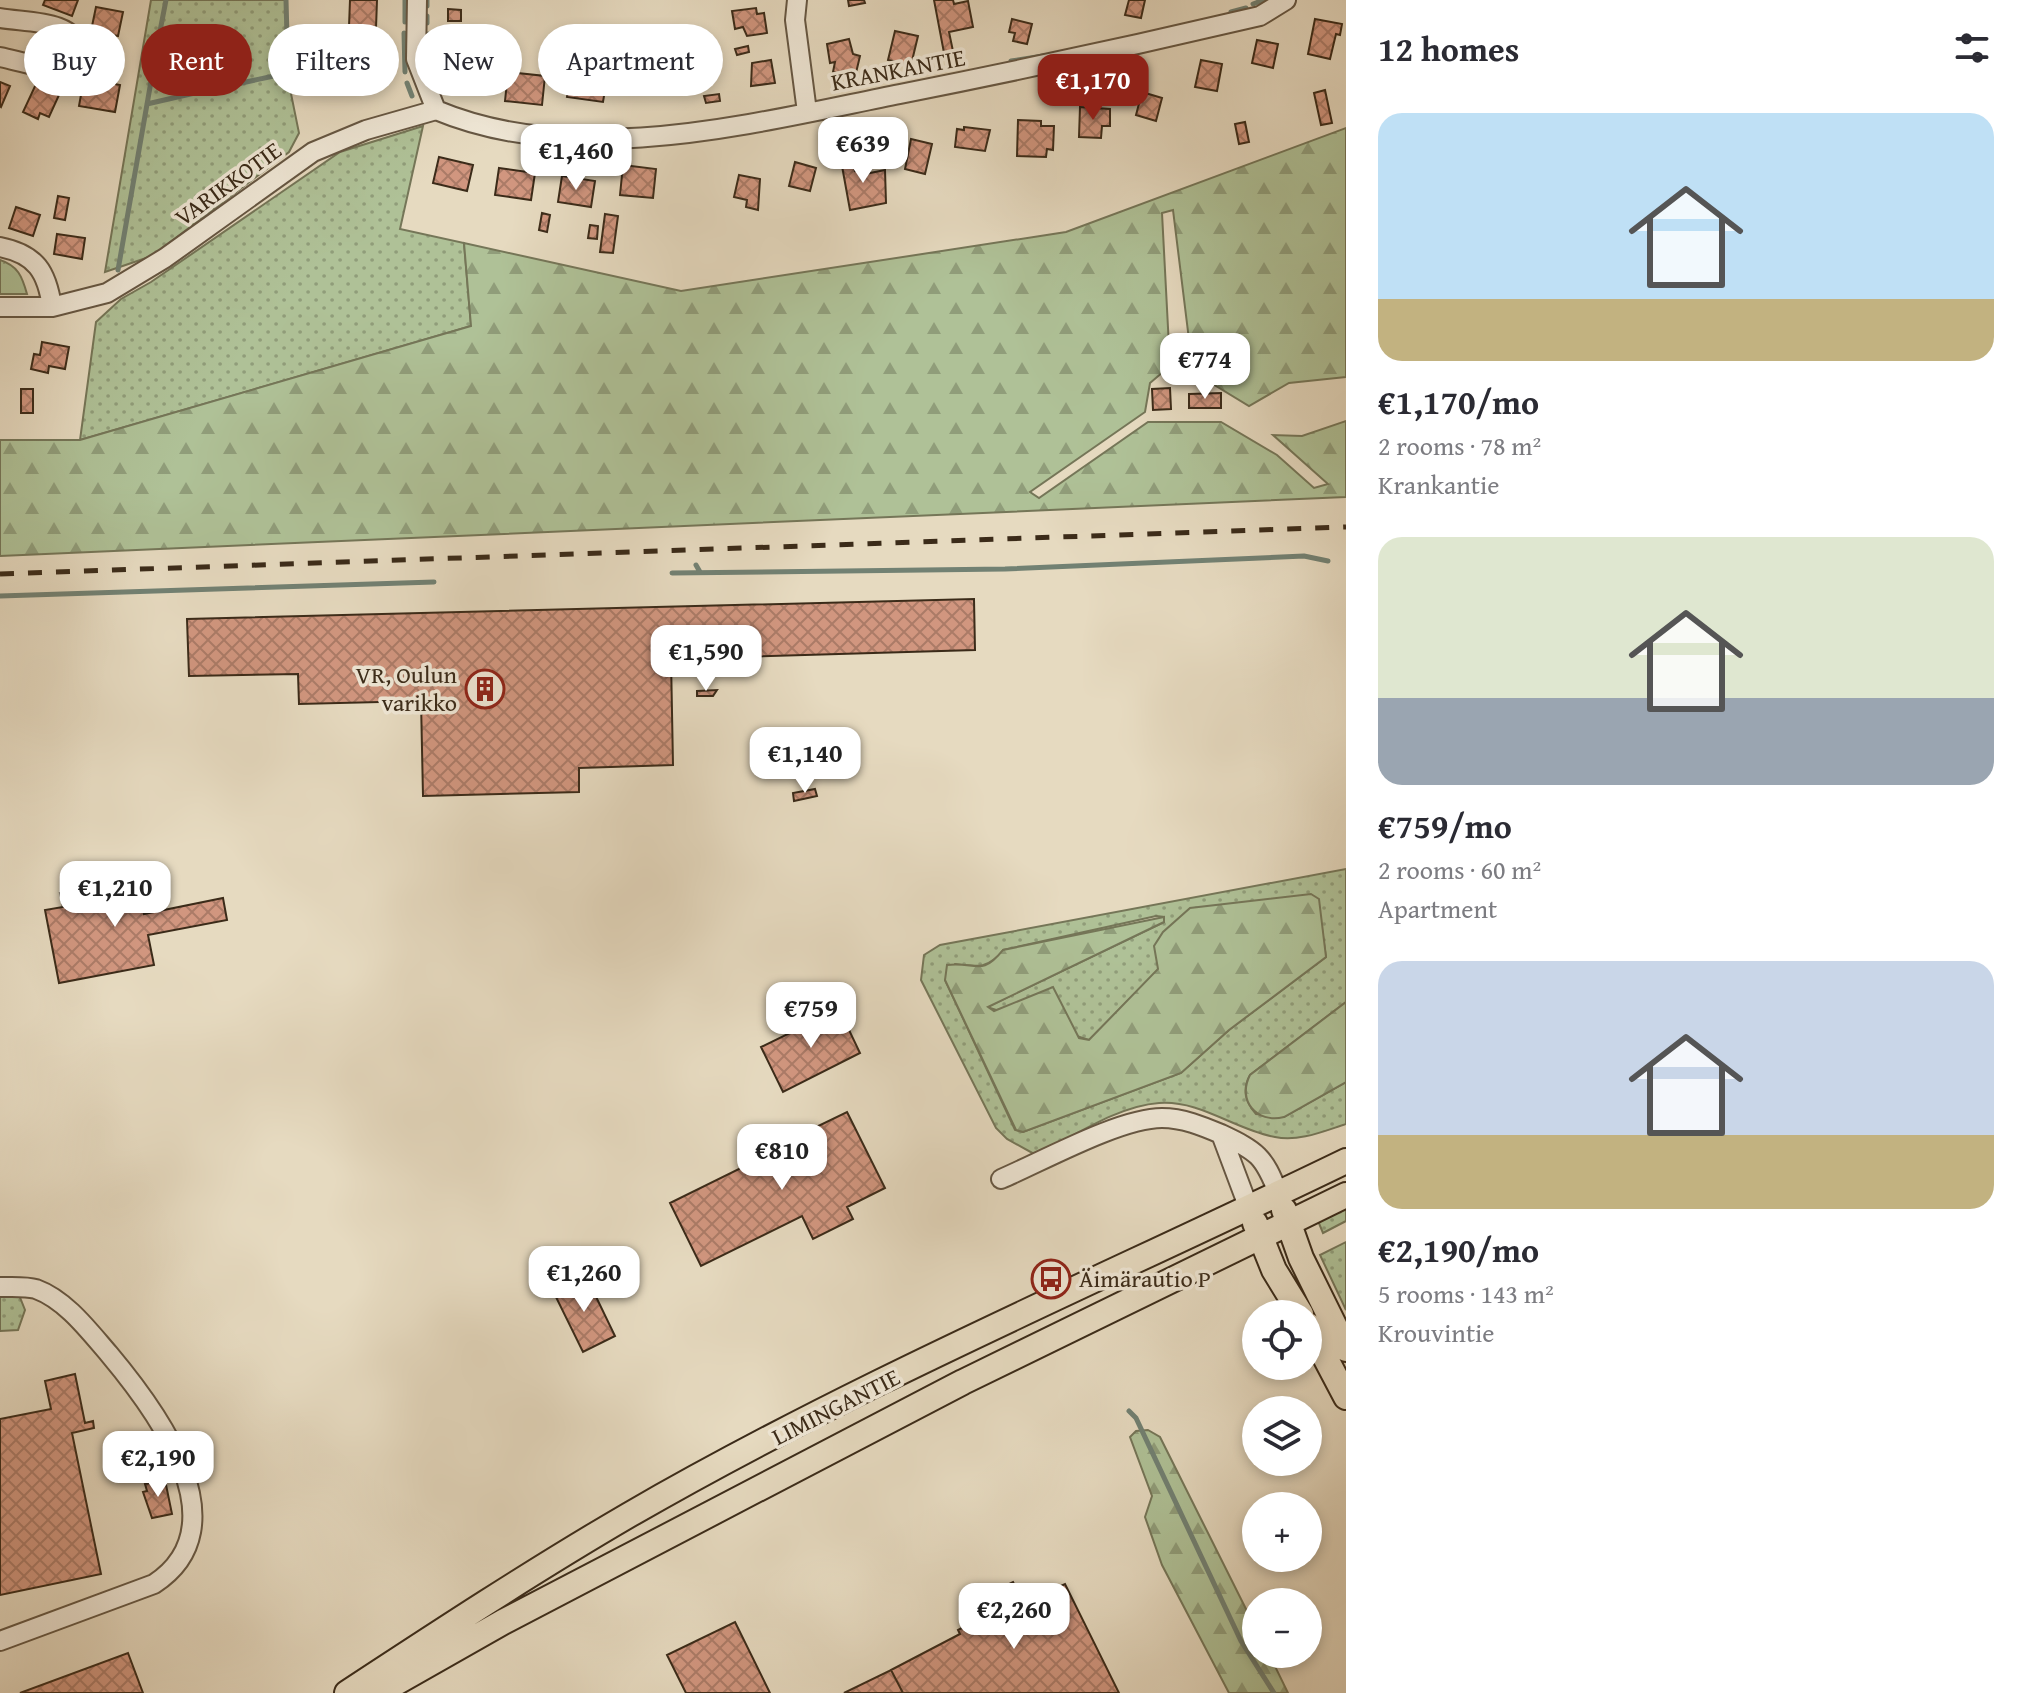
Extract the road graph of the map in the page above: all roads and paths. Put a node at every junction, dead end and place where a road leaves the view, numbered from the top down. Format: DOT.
graph roads {
  1 [pos="417,0"];
  2 [pos="797,0"];
  3 [pos="1286,0"];
  4 [pos="0,18"];
  5 [pos="0,57"];
  6 [pos="436,110"];
  7 [pos="807,112"];
  8 [pos="0,247"];
  9 [pos="0,307"];
  10 [pos="52,307"];
  11 [pos="1221,1134"];
  12 [pos="1346,1161"];
  13 [pos="1001,1179"];
  14 [pos="1278,1193"];
  15 [pos="1346,1195"];
  16 [pos="1248,1206"];
  17 [pos="1289,1222"];
  18 [pos="1260,1236"];
  19 [pos="0,1287"];
  20 [pos="1292,1300"];
  21 [pos="1346,1349"];
  22 [pos="1322,1352"];
  23 [pos="1346,1397"];
  24 [pos="0,1641"];
  25 [pos="347,1693"];
  26 [pos="378,1693"];
  1 -- 6 [label="street"];
  2 -- 7 [label="street"];
  3 -- 7 [label="street, KRANKANTIE"];
  4 -- 5 [label="street"];
  6 -- 7 [label="street, KRANKANTIE"];
  6 -- 10 [label="street, VARIKKOTIE"];
  8 -- 10 [label="street"];
  9 -- 10 [label="street, VARIKKOTIE"];
  11 -- 13 [label="street"];
  11 -- 14 [label="street"];
  11 -- 16 [label="street"];
  12 -- 14 [label="main road, LIMINGANTIE"];
  14 -- 16 [label="main road, LIMINGANTIE"];
  14 -- 17 [label="main road"];
  15 -- 17 [label="main road, LIMINGANTIE"];
  16 -- 18 [label="main road"];
  16 -- 25 [label="main road, LIMINGANTIE"];
  17 -- 18 [label="main road, LIMINGANTIE"];
  17 -- 21 [label="main road"];
  18 -- 20 [label="main road"];
  18 -- 26 [label="main road, LIMINGANTIE"];
  19 -- 24 [label="street"];
  22 -- 23 [label="main road"];
}
